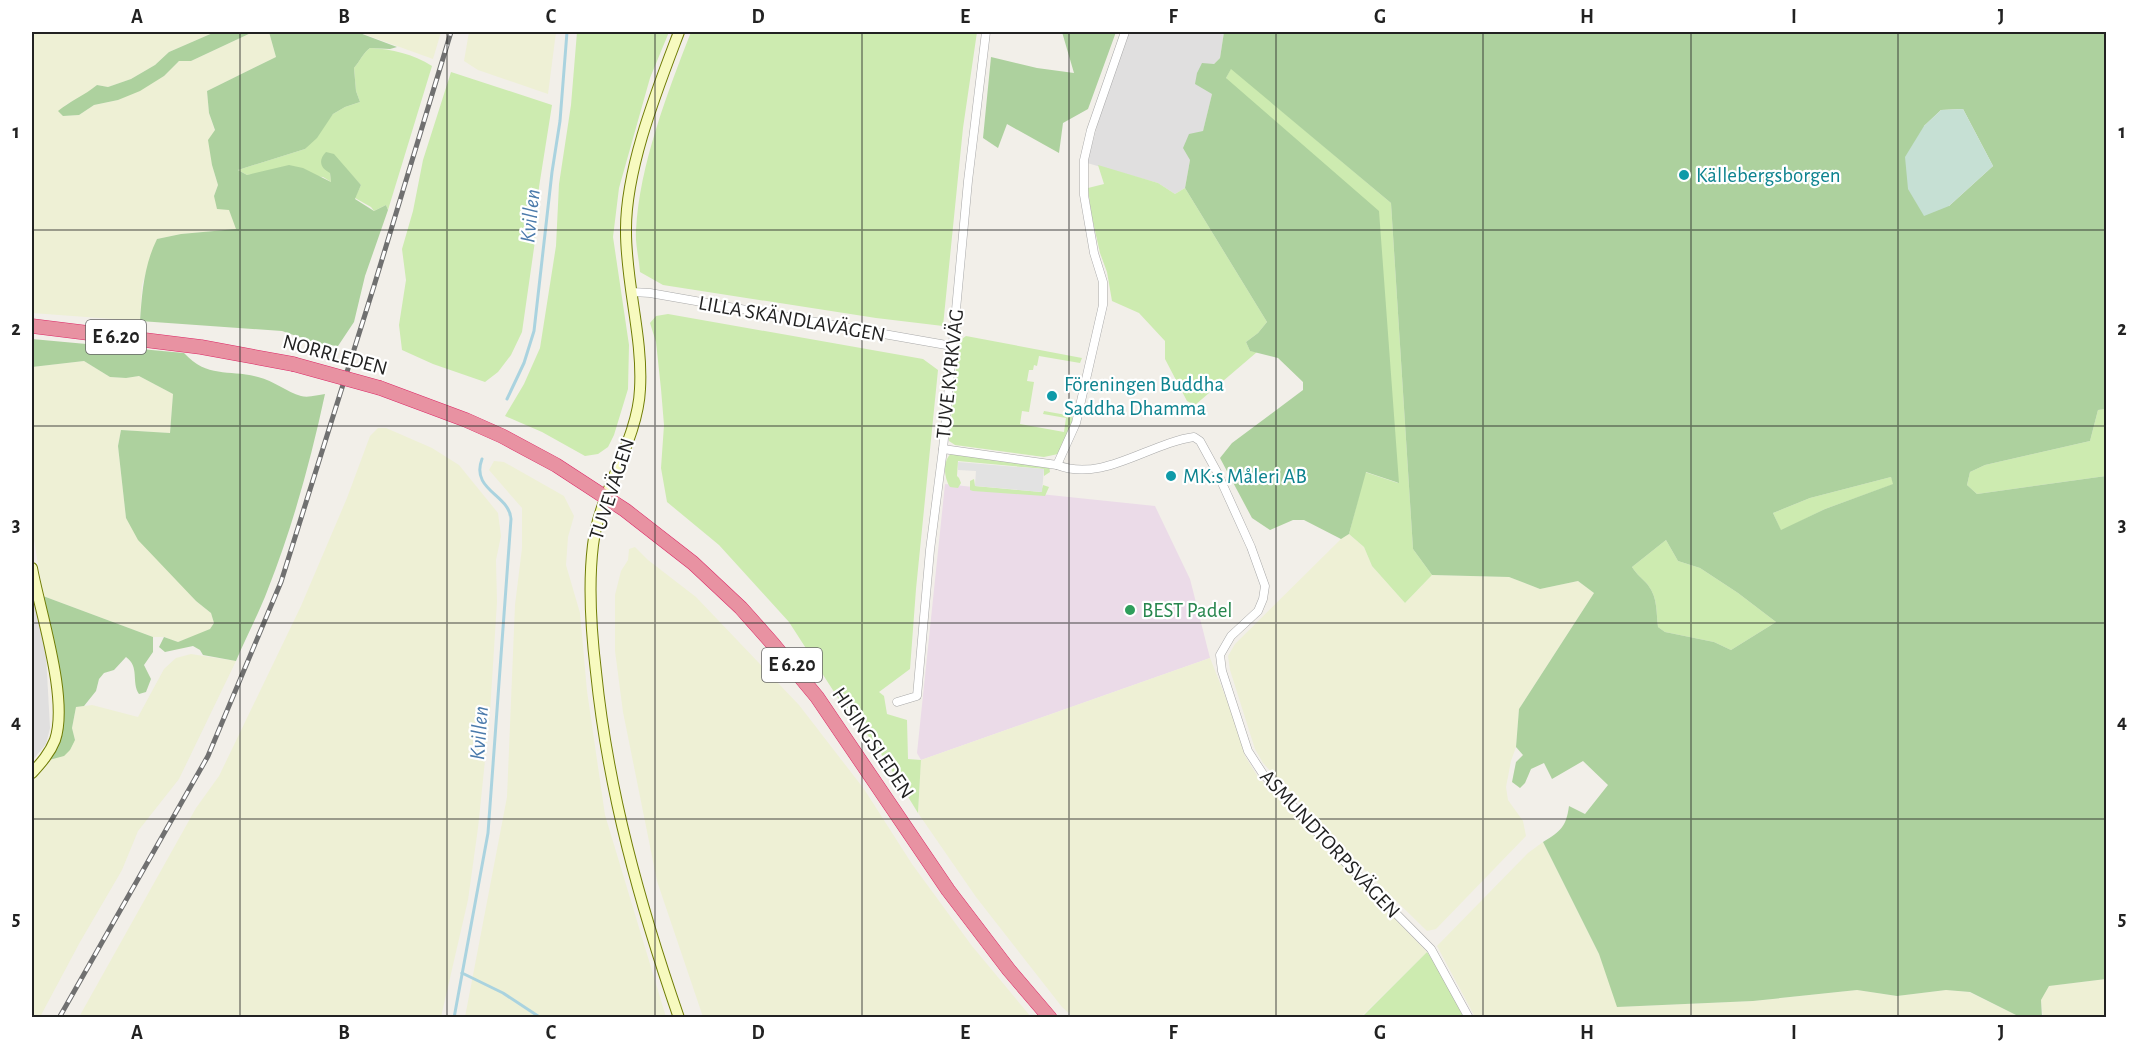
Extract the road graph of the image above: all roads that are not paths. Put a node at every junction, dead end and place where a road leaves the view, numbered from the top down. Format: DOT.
graph roads {
  1 [pos="680,32"];
  2 [pos="986,32"];
  3 [pos="1125,32"];
  4 [pos="632,292"];
  5 [pos="32,326"];
  6 [pos="952,346"];
  7 [pos="943,448"];
  8 [pos="1057,465"];
  9 [pos="606,496"];
  10 [pos="32,568"];
  11 [pos="897,702"];
  12 [pos="32,773"];
  13 [pos="679,1017"];
  14 [pos="1050,1017"];
  15 [pos="1469,1017"];
  1 -- 4 [label="main road, TUVEVÄGEN"];
  2 -- 6 [label="street, TUVE KYRKVÄG"];
  3 -- 8 [label="street"];
  4 -- 6 [label="street, LILLA SKÄNDLAVÄGEN"];
  4 -- 9 [label="main road, TUVEVÄGEN"];
  5 -- 9 [label="highway, NORRLEDEN / E 6.20, bridge"];
  6 -- 7 [label="street, TUVE KYRKVÄG"];
  7 -- 8 [label="street"];
  7 -- 11 [label="street, TUVE KYRKVÄG"];
  8 -- 15 [label="street, ASMUNDTORPSVÄGEN"];
  9 -- 13 [label="main road, TUVEVÄGEN"];
  9 -- 14 [label="highway, HISINGSLEDEN / E 6.20"];
  10 -- 12 [label="main road"];
}
